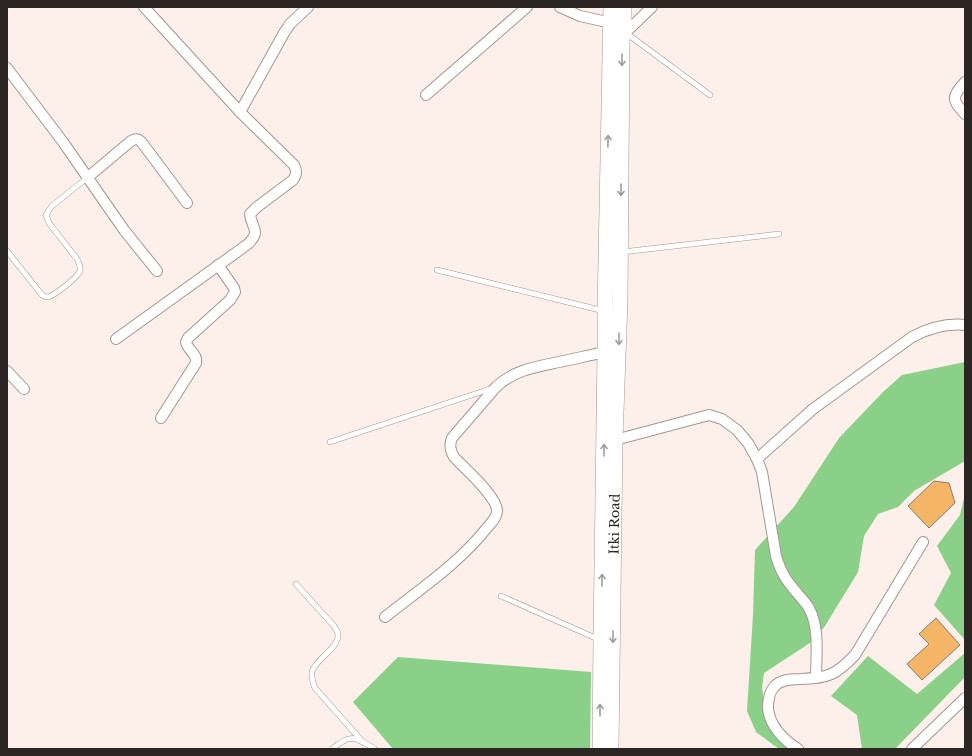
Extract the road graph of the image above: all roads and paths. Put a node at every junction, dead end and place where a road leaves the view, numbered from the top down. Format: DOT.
graph roads {
  1 [pos="144,7"];
  2 [pos="308,7"];
  3 [pos="527,7"];
  4 [pos="560,7"];
  5 [pos="611,7"];
  6 [pos="624,7"];
  7 [pos="652,7"];
  8 [pos="621,31"];
  9 [pos="7,68"];
  10 [pos="965,82"];
  11 [pos="426,95"];
  12 [pos="710,95"];
  13 [pos="240,112"];
  14 [pos="965,114"];
  15 [pos="87,178"];
  16 [pos="188,203"];
  17 [pos="779,234"];
  18 [pos="7,251"];
  19 [pos="616,260"];
  20 [pos="218,265"];
  21 [pos="437,270"];
  22 [pos="157,271"];
  23 [pos="610,302"];
  24 [pos="965,325"];
  25 [pos="116,339"];
  26 [pos="605,352"];
  27 [pos="7,371"];
  28 [pos="496,387"];
  29 [pos="24,389"];
  30 [pos="161,418"];
  31 [pos="615,440"];
  32 [pos="330,442"];
  33 [pos="757,459"];
  34 [pos="923,542"];
  35 [pos="296,584"];
  36 [pos="501,596"];
  37 [pos="385,617"];
  38 [pos="600,640"];
  39 [pos="816,678"];
  40 [pos="965,698"];
  41 [pos="362,741"];
  42 [pos="332,749"];
  43 [pos="375,749"];
  44 [pos="600,749"];
  45 [pos="611,749"];
  46 [pos="798,749"];
  47 [pos="912,749"];
  1 -- 13 [label="street"];
  2 -- 13 [label="street"];
  3 -- 11 [label="street"];
  4 -- 8 [label="street"];
  5 -- 8 [label="main road"];
  6 -- 8 [label="main road"];
  7 -- 8 [label="street"];
  8 -- 12 [label="lane"];
  8 -- 19 [label="main road, one-way"];
  19 -- 8 [label="main road, one-way"];
  9 -- 15 [label="street"];
  10 -- 14 [label="street"];
  13 -- 20 [label="street"];
  15 -- 16 [label="street"];
  15 -- 18 [label="lane"];
  15 -- 22 [label="street"];
  17 -- 19 [label="lane"];
  19 -- 23 [label="main road"];
  20 -- 25 [label="street"];
  20 -- 30 [label="street"];
  21 -- 23 [label="lane"];
  23 -- 26 [label="main road"];
  23 -- 31 [label="main road, Itki Road, one-way"];
  24 -- 33 [label="street"];
  26 -- 28 [label="street"];
  38 -- 26 [label="main road, one-way"];
  27 -- 29 [label="street"];
  28 -- 32 [label="lane"];
  28 -- 37 [label="street"];
  31 -- 33 [label="street"];
  31 -- 45 [label="main road, Itki Road, one-way"];
  33 -- 39 [label="street"];
  34 -- 39 [label="street"];
  35 -- 41 [label="lane"];
  36 -- 38 [label="lane"];
  44 -- 38 [label="main road, one-way"];
  39 -- 46 [label="street"];
  40 -- 47 [label="street"];
  41 -- 42 [label="lane"];
  41 -- 43 [label="lane"];
}
